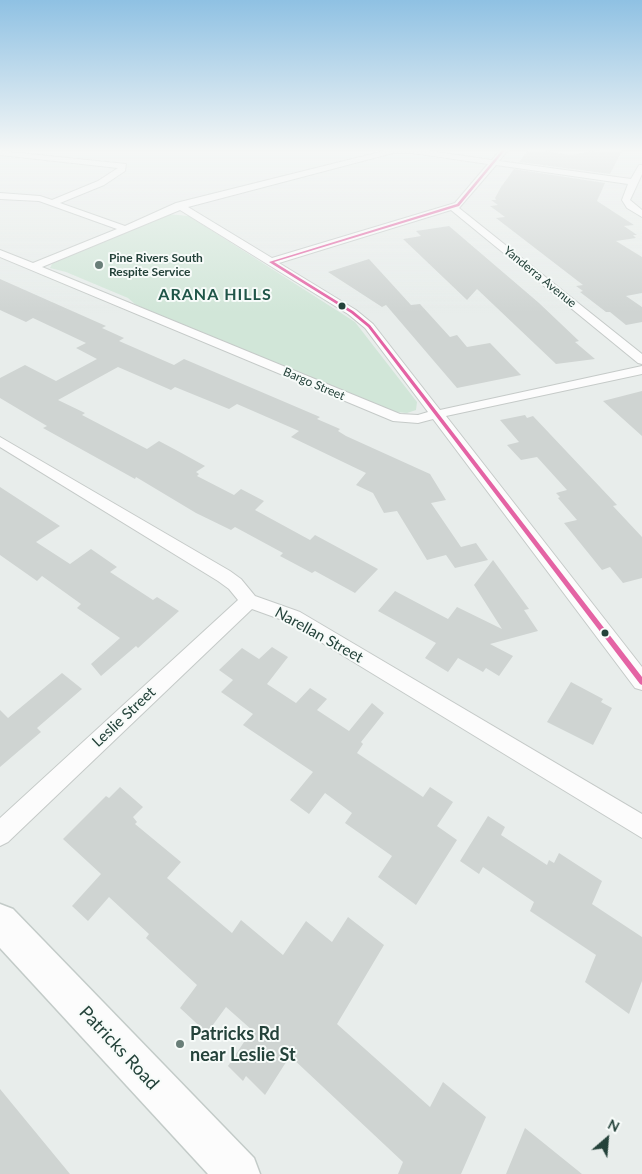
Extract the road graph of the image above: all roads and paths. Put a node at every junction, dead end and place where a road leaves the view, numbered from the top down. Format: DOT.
graph roads {
  1 [pos="54,204"];
  2 [pos="188,204"];
  3 [pos="458,204"];
  4 [pos="628,204"];
  5 [pos="179,206"];
  6 [pos="452,207"];
  7 [pos="642,214"];
  8 [pos="123,228"];
  9 [pos="0,253"];
  10 [pos="271,262"];
  11 [pos="33,266"];
  12 [pos="642,360"];
  13 [pos="642,370"];
  14 [pos="437,415"];
  15 [pos="0,442"];
  16 [pos="249,601"];
  17 [pos="642,682"];
  18 [pos="642,827"];
  19 [pos="0,834"];
  20 [pos="0,922"];
  21 [pos="238,1174"];
  1 -- 8 [label="street"];
  2 -- 5 [label="street"];
  3 -- 6 [label="street"];
  4 -- 7 [label="street"];
  5 -- 8 [label="street"];
  5 -- 10 [label="street"];
  6 -- 10 [label="street"];
  6 -- 12 [label="street, Yanderra Avenue"];
  8 -- 11 [label="street"];
  9 -- 11 [label="street, Bargo Street"];
  10 -- 14 [label="street"];
  11 -- 14 [label="street, Bargo Street"];
  13 -- 14 [label="street, Bargo Street"];
  14 -- 17 [label="street"];
  15 -- 16 [label="street, Narellan Street"];
  16 -- 18 [label="street, Narellan Street"];
  16 -- 19 [label="street, Leslie Street"];
  20 -- 21 [label="main road, Patricks Road"];
}
